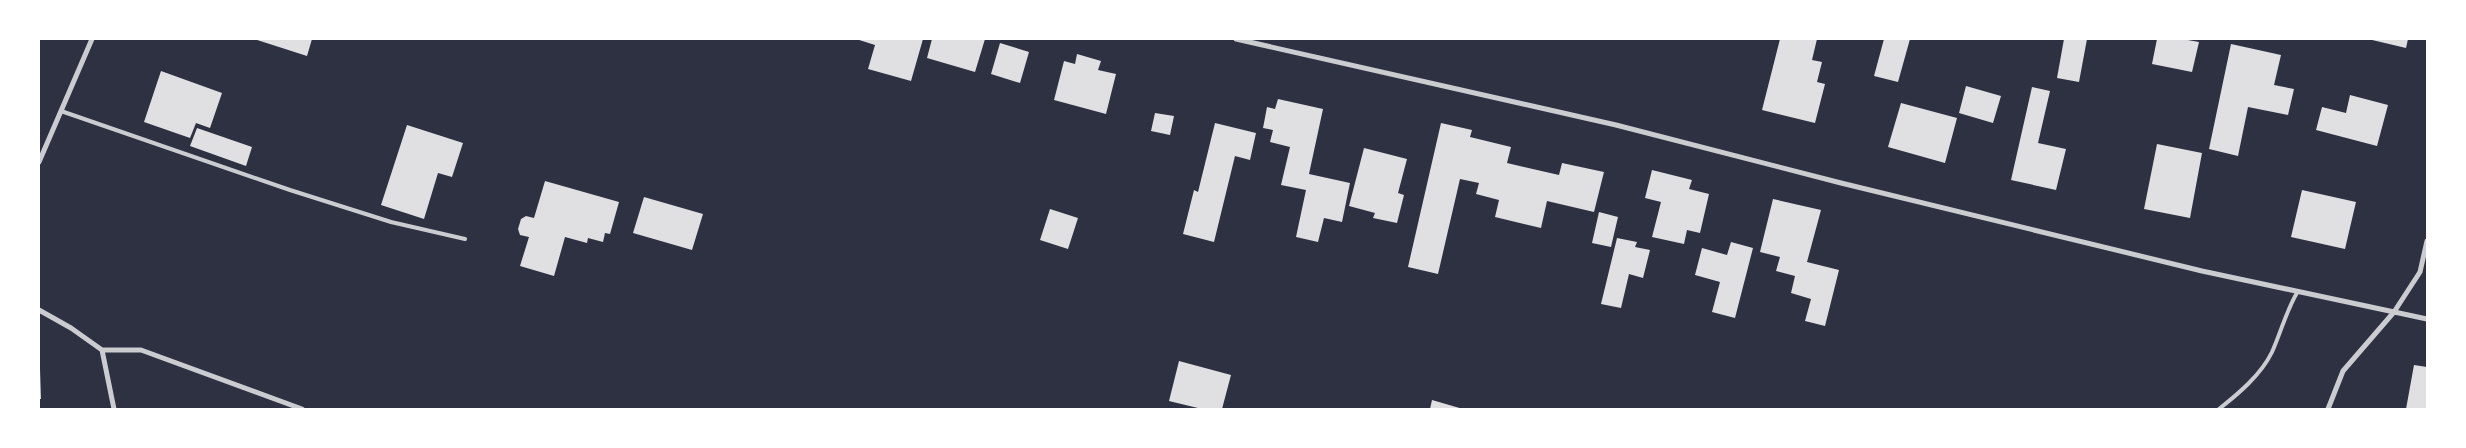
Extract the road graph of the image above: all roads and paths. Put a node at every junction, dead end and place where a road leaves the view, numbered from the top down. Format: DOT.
graph roads {
  1 [pos="92,39"];
  2 [pos="1236,39"];
  3 [pos="61,111"];
  4 [pos="39,162"];
  5 [pos="465,239"];
  6 [pos="2427,241"];
  7 [pos="2298,291"];
  8 [pos="39,310"];
  9 [pos="2394,312"];
  10 [pos="2427,319"];
  11 [pos="102,350"];
  12 [pos="114,409"];
  13 [pos="302,409"];
  14 [pos="2219,409"];
  15 [pos="2328,409"];
  1 -- 3 [label="street"];
  2 -- 7 [label="street"];
  3 -- 4 [label="street"];
  3 -- 5 [label="lane"];
  6 -- 9 [label="street"];
  7 -- 9 [label="street"];
  7 -- 14 [label="lane"];
  8 -- 11 [label="street"];
  9 -- 10 [label="street"];
  9 -- 15 [label="street"];
  11 -- 12 [label="street"];
  11 -- 13 [label="street"];
}
